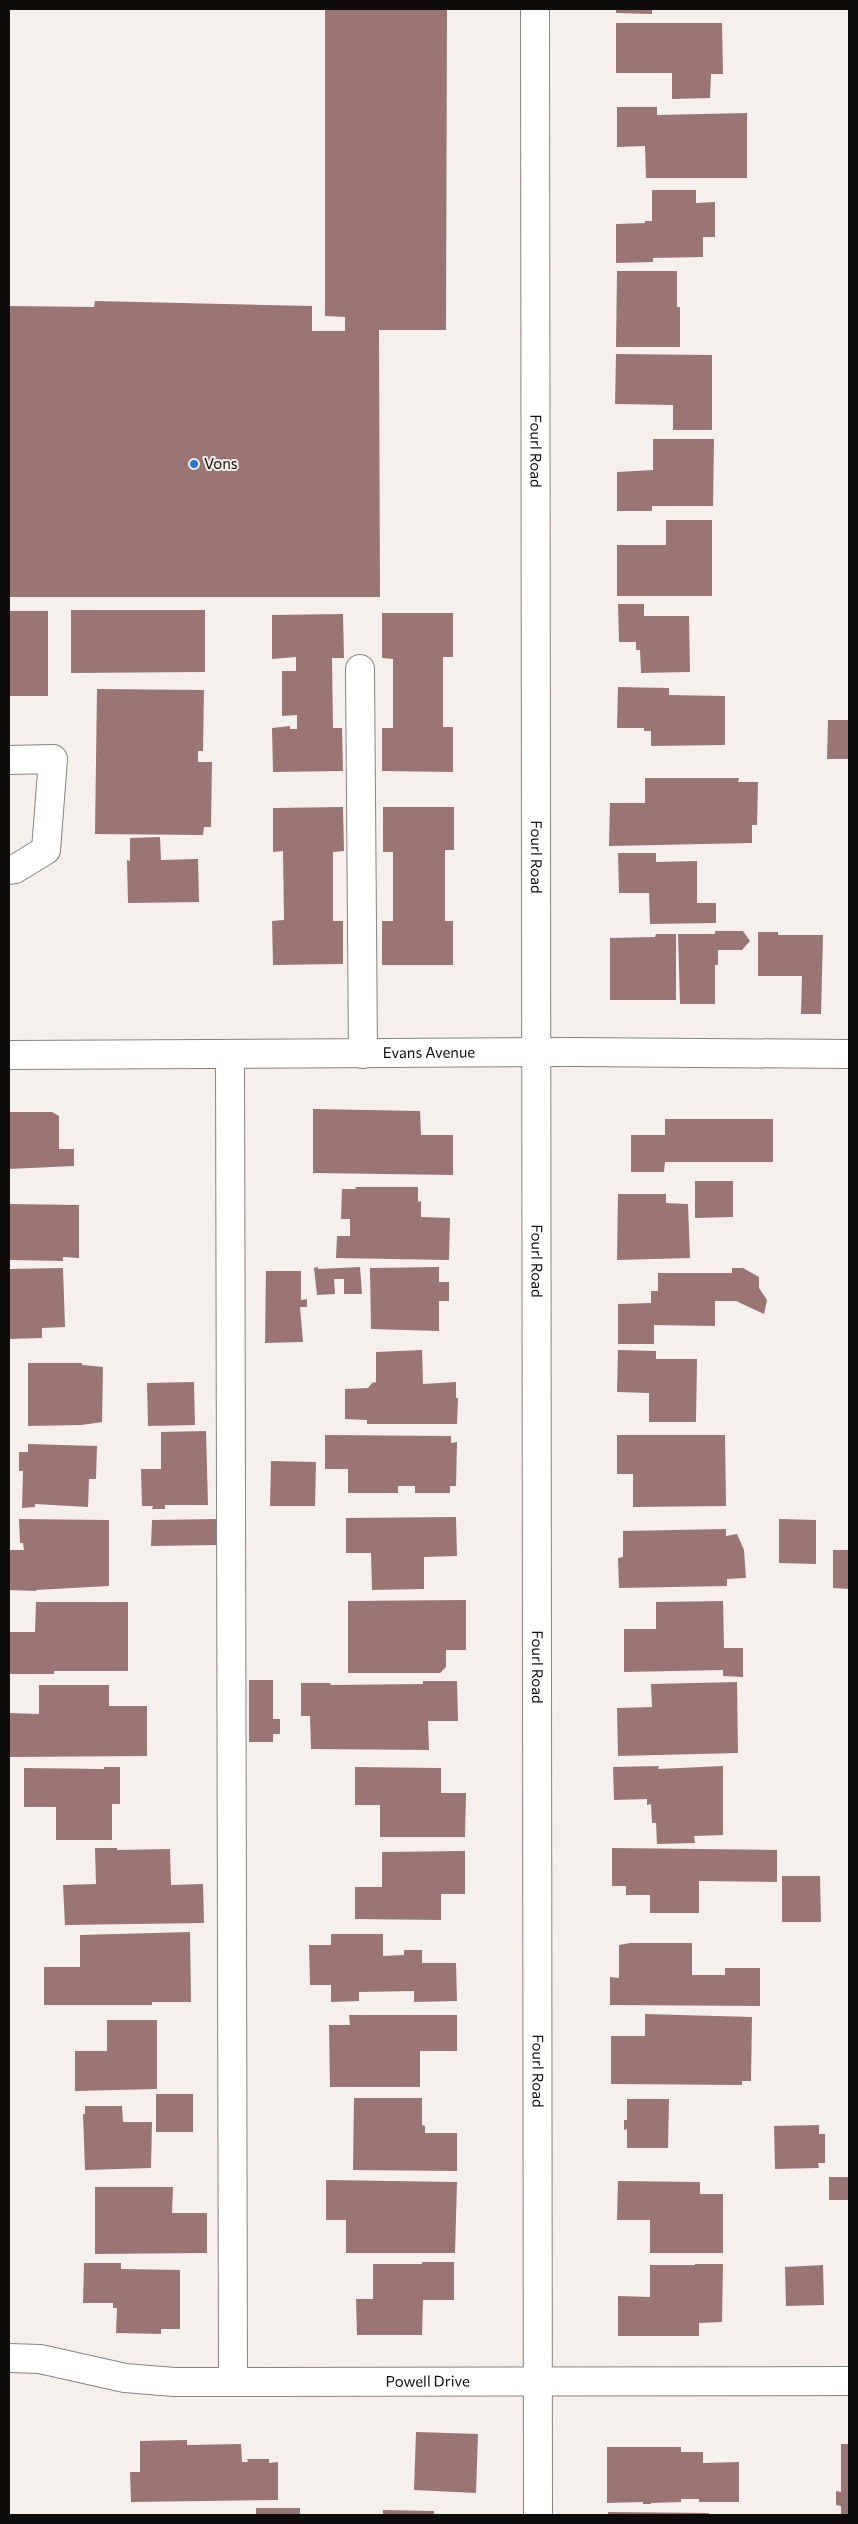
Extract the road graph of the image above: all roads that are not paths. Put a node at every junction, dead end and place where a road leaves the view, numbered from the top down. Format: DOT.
graph roads {
  1 [pos="535,9"];
  2 [pos="360,669"];
  3 [pos="9,760"];
  4 [pos="9,870"];
  5 [pos="535,1053"];
  6 [pos="363,1054"];
  7 [pos="849,1054"];
  8 [pos="9,1055"];
  9 [pos="230,1055"];
  10 [pos="9,2358"];
  11 [pos="849,2381"];
  12 [pos="233,2382"];
  13 [pos="538,2382"];
  14 [pos="538,2515"];
  1 -- 5 [label="street, Fourl Road"];
  2 -- 6 [label="street"];
  3 -- 4 [label="street"];
  5 -- 6 [label="street, Evans Avenue"];
  5 -- 7 [label="street, Evans Avenue"];
  5 -- 13 [label="street, Fourl Road"];
  6 -- 9 [label="street, Evans Avenue"];
  8 -- 9 [label="street, Evans Avenue"];
  9 -- 12 [label="street"];
  10 -- 12 [label="street, Powell Drive"];
  11 -- 13 [label="street, Powell Drive"];
  12 -- 13 [label="street, Powell Drive"];
  13 -- 14 [label="street, Fourl Road"];
}
